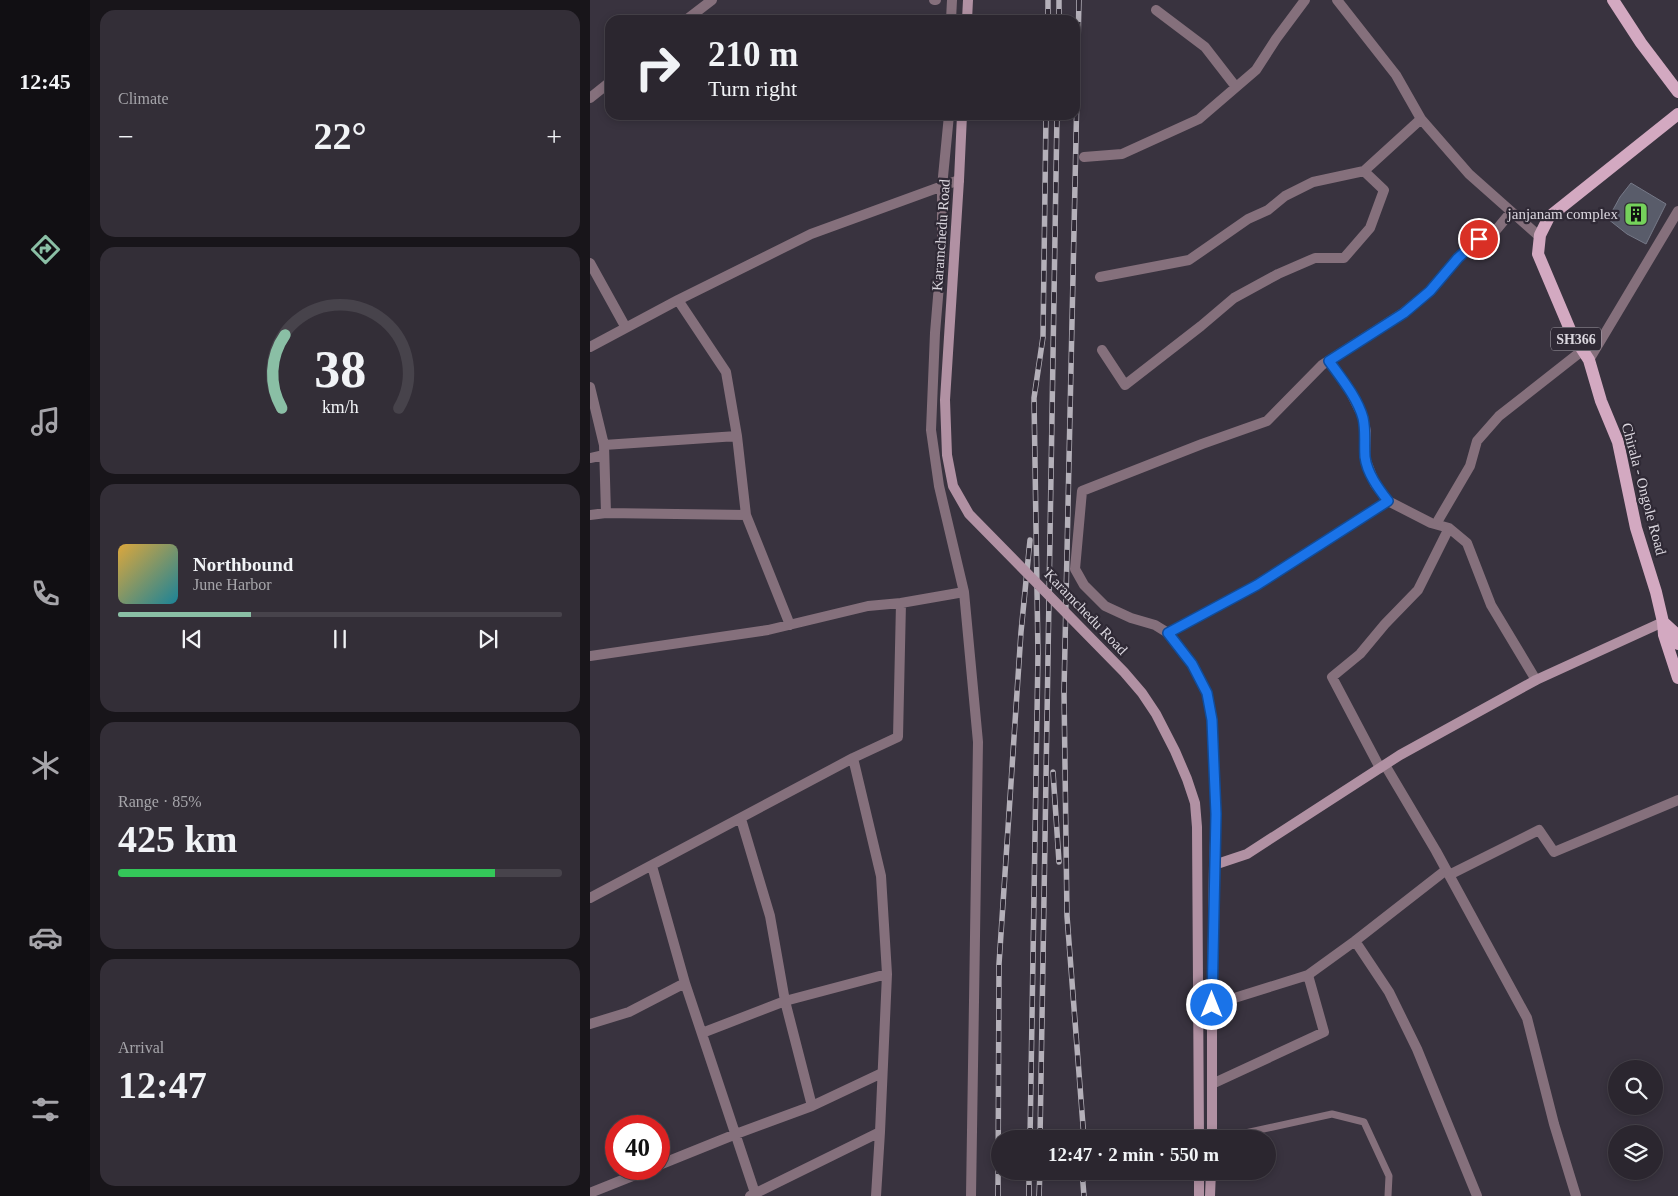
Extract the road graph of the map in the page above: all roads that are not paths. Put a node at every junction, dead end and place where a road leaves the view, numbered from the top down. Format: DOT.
graph roads {
  1 [pos="712,0"];
  2 [pos="952,0"];
  3 [pos="968,0"];
  4 [pos="1305,0"];
  5 [pos="1336,0"];
  6 [pos="1613,0"];
  7 [pos="1156,10"];
  8 [pos="692,15"];
  9 [pos="951,15"];
  10 [pos="967,15"];
  11 [pos="605,85"];
  12 [pos="1236,87"];
  13 [pos="1678,92"];
  14 [pos="591,94"];
  15 [pos="1678,114"];
  16 [pos="1421,119"];
  17 [pos="949,120"];
  18 [pos="962,120"];
  19 [pos="1084,157"];
  20 [pos="1364,171"];
  21 [pos="959,180"];
  22 [pos="942,187"];
  23 [pos="1678,211"];
  24 [pos="1511,212"];
  25 [pos="1540,237"];
  26 [pos="590,263"];
  27 [pos="1100,277"];
  28 [pos="678,300"];
  29 [pos="626,328"];
  30 [pos="590,347"];
  31 [pos="1102,350"];
  32 [pos="1586,355"];
  33 [pos="1329,361"];
  34 [pos="590,387"];
  35 [pos="736,436"];
  36 [pos="604,450"];
  37 [pos="590,458"];
  38 [pos="1388,501"];
  39 [pos="606,513"];
  40 [pos="590,515"];
  41 [pos="746,515"];
  42 [pos="1436,524"];
  43 [pos="1449,528"];
  44 [pos="964,592"];
  45 [pos="901,603"];
  46 [pos="1664,622"];
  47 [pos="790,624"];
  48 [pos="1168,633"];
  49 [pos="1678,644"];
  50 [pos="590,656"];
  51 [pos="1678,678"];
  52 [pos="1536,680"];
  53 [pos="853,758"];
  54 [pos="1383,766"];
  55 [pos="1678,800"];
  56 [pos="741,819"];
  57 [pos="1214,865"];
  58 [pos="652,866"];
  59 [pos="1448,872"];
  60 [pos="590,898"];
  61 [pos="1355,941"];
  62 [pos="887,974"];
  63 [pos="1308,975"];
  64 [pos="685,983"];
  65 [pos="785,1001"];
  66 [pos="1212,1005"];
  67 [pos="590,1024"];
  68 [pos="702,1033"];
  69 [pos="882,1073"];
  70 [pos="1212,1084"];
  71 [pos="812,1106"];
  72 [pos="1199,1130"];
  73 [pos="1212,1130"];
  74 [pos="1259,1130"];
  75 [pos="880,1132"];
  76 [pos="736,1134"];
  77 [pos="670,1161"];
  78 [pos="622,1180"];
  79 [pos="1199,1180"];
  80 [pos="1211,1180"];
  81 [pos="590,1193"];
  82 [pos="752,1195"];
  83 [pos="1200,1195"];
  84 [pos="876,1196"];
  85 [pos="970,1196"];
  86 [pos="1210,1196"];
  87 [pos="1388,1196"];
  88 [pos="1477,1196"];
  89 [pos="1576,1196"];
  1 -- 8 [label="street"];
  2 -- 9 [label="street"];
  3 -- 10 [label="street"];
  4 -- 12 [label="street"];
  5 -- 16 [label="street"];
  6 -- 13 [label="main road"];
  7 -- 12 [label="street"];
  11 -- 14 [label="street"];
  12 -- 19 [label="street"];
  15 -- 25 [label="main road, Chirala - Ongole Road / SH366"];
  16 -- 20 [label="street"];
  16 -- 24 [label="street"];
  17 -- 22 [label="street"];
  18 -- 21 [label="street, Karamchedu Road"];
  20 -- 27 [label="street"];
  20 -- 31 [label="street"];
  21 -- 22 [label="street"];
  21 -- 72 [label="street, Karamchedu Road, bridge"];
  22 -- 28 [label="street"];
  22 -- 44 [label="street"];
  23 -- 32 [label="street"];
  24 -- 25 [label="street"];
  24 -- 33 [label="street"];
  25 -- 32 [label="main road, Chirala - Ongole Road / SH366"];
  26 -- 29 [label="street"];
  28 -- 29 [label="street"];
  28 -- 35 [label="street"];
  29 -- 30 [label="street"];
  32 -- 42 [label="street"];
  32 -- 46 [label="main road, Chirala - Ongole Road / SH366"];
  33 -- 38 [label="street"];
  33 -- 48 [label="street"];
  34 -- 36 [label="street"];
  35 -- 36 [label="street"];
  35 -- 41 [label="street"];
  36 -- 37 [label="street"];
  36 -- 39 [label="street"];
  38 -- 42 [label="street"];
  38 -- 48 [label="street"];
  39 -- 40 [label="street"];
  39 -- 41 [label="street"];
  41 -- 47 [label="street"];
  42 -- 43 [label="street"];
  43 -- 52 [label="street"];
  43 -- 54 [label="street"];
  44 -- 45 [label="street"];
  44 -- 85 [label="street"];
  45 -- 47 [label="street"];
  45 -- 53 [label="street"];
  46 -- 49 [label="main road, SH366"];
  46 -- 51 [label="main road, Chirala - Ongole Road / SH366"];
  46 -- 52 [label="street"];
  47 -- 50 [label="street"];
  48 -- 57 [label="street"];
  52 -- 54 [label="street"];
  53 -- 56 [label="street"];
  53 -- 62 [label="street"];
  54 -- 57 [label="street"];
  54 -- 59 [label="street"];
  55 -- 59 [label="street"];
  56 -- 58 [label="street"];
  56 -- 65 [label="street"];
  57 -- 66 [label="street"];
  58 -- 60 [label="street"];
  58 -- 64 [label="street"];
  59 -- 61 [label="street"];
  59 -- 89 [label="street"];
  61 -- 63 [label="street"];
  61 -- 88 [label="street"];
  62 -- 65 [label="street"];
  62 -- 69 [label="street"];
  63 -- 66 [label="street"];
  63 -- 70 [label="street"];
  64 -- 67 [label="street"];
  64 -- 68 [label="street"];
  65 -- 68 [label="street"];
  65 -- 71 [label="street"];
  66 -- 70 [label="street"];
  68 -- 76 [label="street"];
  69 -- 71 [label="street"];
  69 -- 75 [label="street"];
  70 -- 73 [label="street"];
  71 -- 76 [label="street"];
  74 -- 87 [label="lane"];
  75 -- 82 [label="street"];
  75 -- 84 [label="street"];
  76 -- 77 [label="street"];
  76 -- 82 [label="street"];
  78 -- 81 [label="street"];
  79 -- 83 [label="street"];
  80 -- 86 [label="street"];
}
